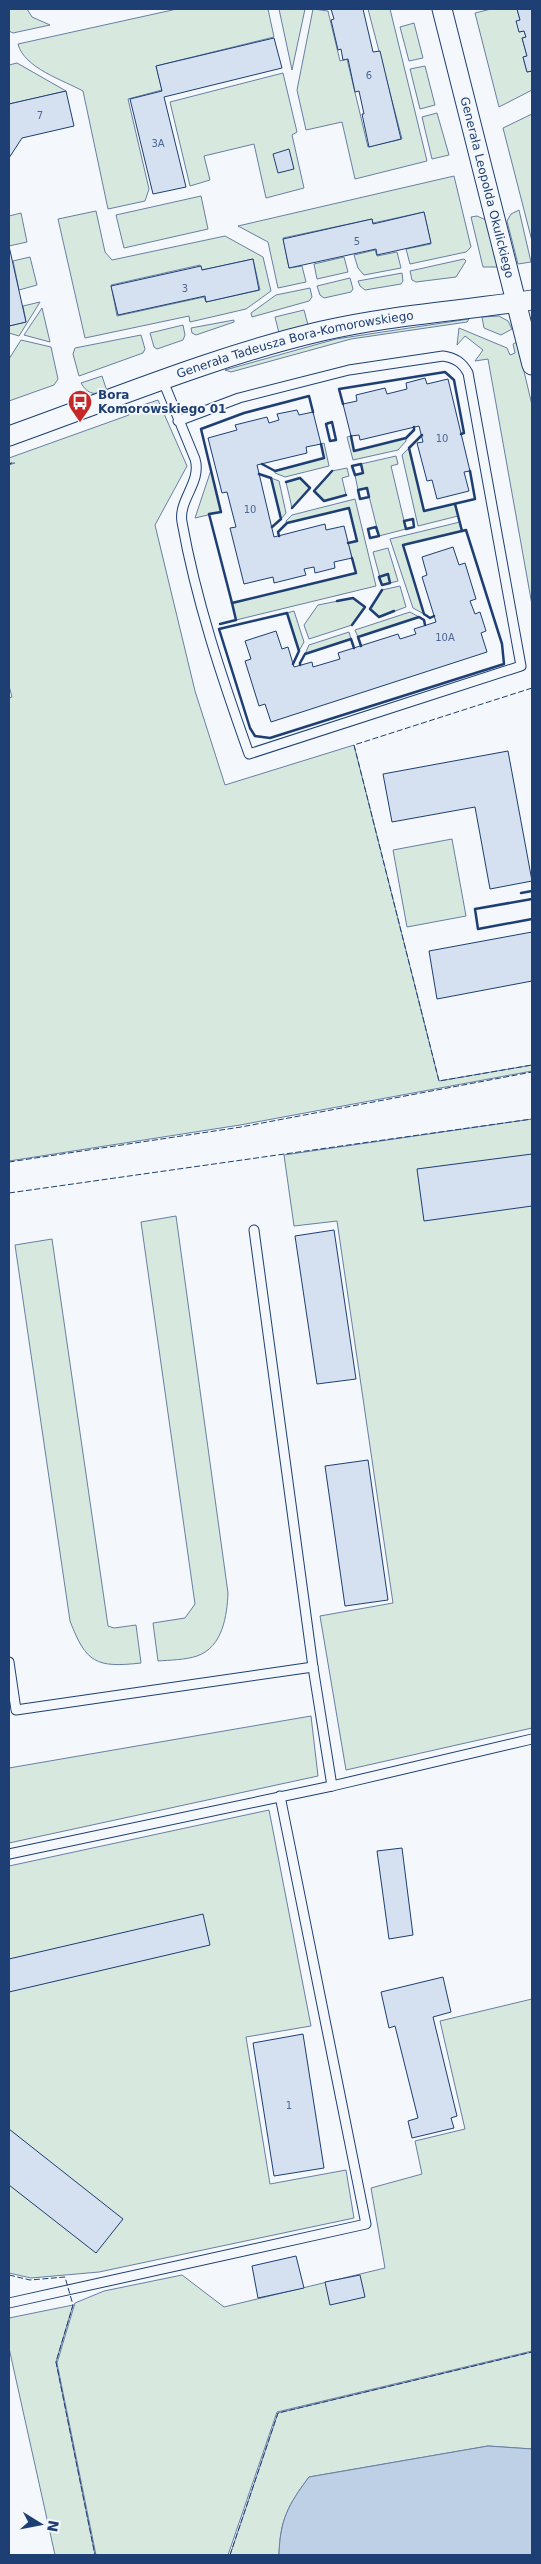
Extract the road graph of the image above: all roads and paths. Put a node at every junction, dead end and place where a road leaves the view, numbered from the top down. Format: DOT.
graph roads {
  1 [pos="442,9"];
  2 [pos="525,301"];
  3 [pos="532,365"];
  4 [pos="162,381"];
  5 [pos="178,421"];
  6 [pos="9,436"];
  7 [pos="254,1230"];
  8 [pos="9,1662"];
  9 [pos="313,1667"];
  10 [pos="532,1739"];
  11 [pos="332,1786"];
  12 [pos="280,1796"];
  13 [pos="9,1854"];
  14 [pos="9,2303"];
  1 -- 2 [label="street, Generała Leopolda Okulickiego"];
  2 -- 3 [label="street, Generała Leopolda Okulickiego"];
  2 -- 4 [label="street, Generała Tadeusza Bora-Komorowskiego"];
  4 -- 5 [label="lane"];
  4 -- 6 [label="street, Generała Tadeusza Bora-Komorowskiego"];
  5 -- 5 [label="lane"];
  7 -- 9 [label="lane"];
  8 -- 9 [label="lane"];
  9 -- 11 [label="lane"];
  10 -- 11 [label="lane"];
  11 -- 12 [label="lane"];
  12 -- 13 [label="lane"];
  12 -- 14 [label="lane"];
}
